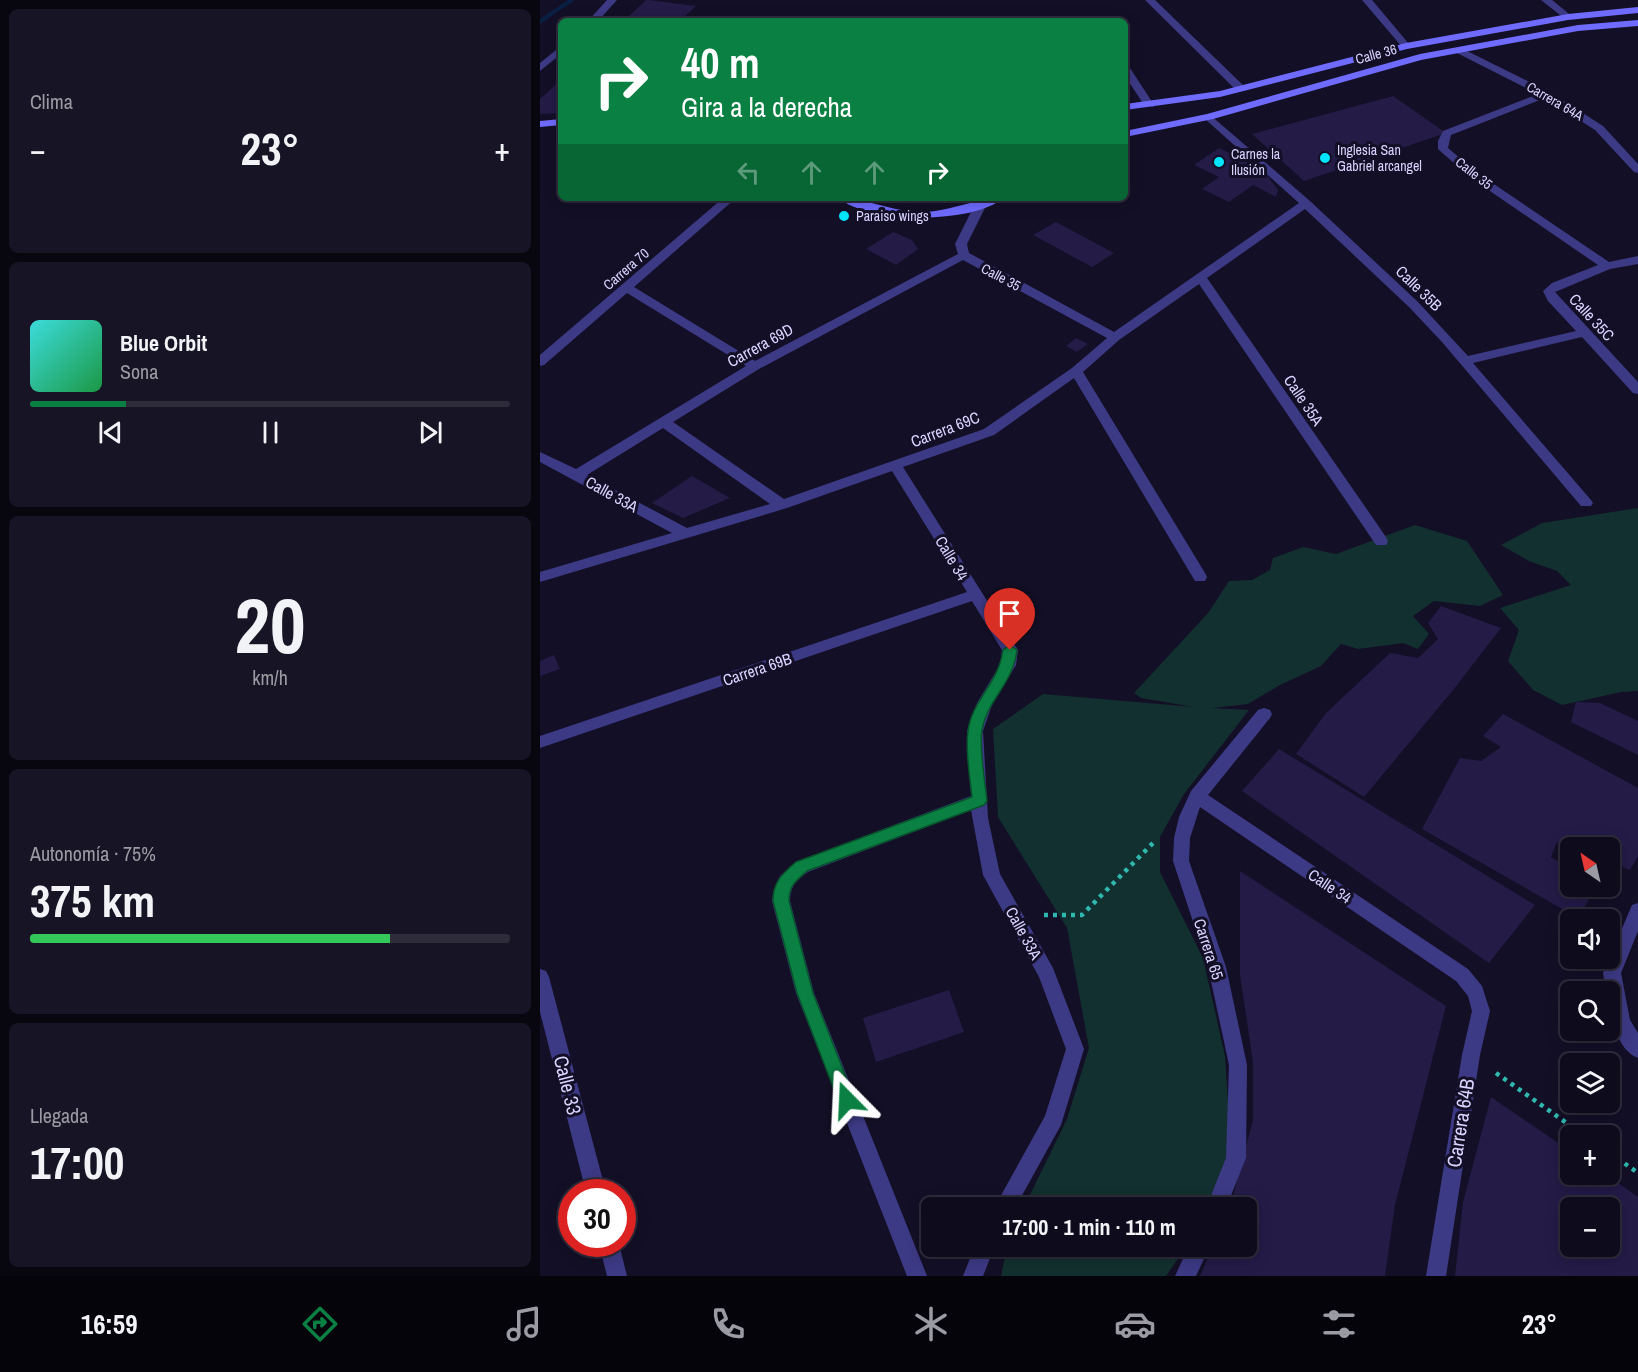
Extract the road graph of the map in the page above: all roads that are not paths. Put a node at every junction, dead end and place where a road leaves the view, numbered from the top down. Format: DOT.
graph roads {
  1 [pos="612,0"];
  2 [pos="1150,0"];
  3 [pos="1367,0"];
  4 [pos="1546,0"];
  5 [pos="1638,10"];
  6 [pos="1568,17"];
  7 [pos="596,18"];
  8 [pos="1638,23"];
  9 [pos="1406,46"];
  10 [pos="1458,50"];
  11 [pos="558,52"];
  12 [pos="540,68"];
  13 [pos="1128,73"];
  14 [pos="1241,89"];
  15 [pos="1546,94"];
  16 [pos="1149,105"];
  17 [pos="1128,107"];
  18 [pos="1209,117"];
  19 [pos="558,122"];
  20 [pos="540,124"];
  21 [pos="1128,133"];
  22 [pos="1638,170"];
  23 [pos="727,201"];
  24 [pos="854,201"];
  25 [pos="991,201"];
  26 [pos="1306,203"];
  27 [pos="980,206"];
  28 [pos="964,255"];
  29 [pos="1638,260"];
  30 [pos="1607,266"];
  31 [pos="1200,277"];
  32 [pos="628,288"];
  33 [pos="1584,333"];
  34 [pos="1115,337"];
  35 [pos="1465,361"];
  36 [pos="540,362"];
  37 [pos="755,366"];
  38 [pos="1076,371"];
  39 [pos="1638,390"];
  40 [pos="664,422"];
  41 [pos="540,456"];
  42 [pos="896,466"];
  43 [pos="577,475"];
  44 [pos="1586,503"];
  45 [pos="782,506"];
  46 [pos="684,533"];
  47 [pos="1381,541"];
  48 [pos="540,577"];
  49 [pos="1200,577"];
  50 [pos="975,595"];
  51 [pos="1010,650"];
  52 [pos="1264,714"];
  53 [pos="540,742"];
  54 [pos="1197,796"];
  55 [pos="979,801"];
  56 [pos="1638,910"];
  57 [pos="1462,975"];
  58 [pos="540,977"];
  59 [pos="1638,1049"];
  60 [pos="593,1179"];
  61 [pos="1010,1197"];
  62 [pos="1220,1197"];
  63 [pos="612,1257"];
  64 [pos="981,1257"];
  65 [pos="1194,1257"];
  66 [pos="617,1276"];
  67 [pos="917,1276"];
  68 [pos="973,1276"];
  69 [pos="1185,1276"];
  70 [pos="1436,1276"];
  1 -- 7 [label="street"];
  2 -- 14 [label="street"];
  3 -- 9 [label="street"];
  4 -- 6 [label="street"];
  5 -- 6 [label="main road, Calle 36"];
  6 -- 9 [label="main road, Calle 36"];
  8 -- 10 [label="main road, Calle 36"];
  9 -- 14 [label="main road, Calle 36"];
  10 -- 15 [label="street, Carrera 64A"];
  10 -- 18 [label="main road, Calle 36"];
  11 -- 12 [label="street"];
  13 -- 16 [label="street"];
  14 -- 16 [label="main road, Calle 36"];
  15 -- 22 [label="street, Carrera 64A"];
  15 -- 30 [label="street, Calle 35"];
  16 -- 17 [label="main road, Calle 36"];
  18 -- 21 [label="main road, Calle 36"];
  18 -- 26 [label="street, Calle 35B"];
  19 -- 20 [label="main road"];
  23 -- 32 [label="street, Carrera 70"];
  24 -- 27 [label="main road"];
  25 -- 27 [label="main road"];
  26 -- 31 [label="street, Carrera 69C"];
  26 -- 35 [label="street, Calle 35B"];
  27 -- 28 [label="street, Calle 35"];
  28 -- 34 [label="street, Calle 35"];
  28 -- 37 [label="street, Carrera 69D"];
  29 -- 30 [label="street"];
  30 -- 33 [label="street, Calle 35C"];
  31 -- 34 [label="street, Carrera 69C"];
  31 -- 47 [label="street, Calle 35A"];
  32 -- 36 [label="street, Carrera 70"];
  32 -- 37 [label="street"];
  33 -- 35 [label="street"];
  33 -- 39 [label="street, Calle 35C"];
  34 -- 38 [label="street, Carrera 69C"];
  35 -- 44 [label="street, Calle 35B"];
  37 -- 40 [label="street, Carrera 69D"];
  38 -- 42 [label="street, Carrera 69C"];
  38 -- 49 [label="street"];
  40 -- 43 [label="street, Carrera 69D"];
  40 -- 45 [label="street"];
  41 -- 43 [label="street, Calle 33A"];
  42 -- 45 [label="street, Carrera 69C"];
  42 -- 50 [label="street, Calle 34"];
  43 -- 46 [label="street, Calle 33A"];
  45 -- 46 [label="street, Carrera 69C"];
  46 -- 48 [label="street, Carrera 69C"];
  50 -- 51 [label="street, Calle 34"];
  50 -- 53 [label="street, Carrera 69B"];
  51 -- 55 [label="street, Calle 33A"];
  52 -- 54 [label="street, Carrera 65"];
  54 -- 57 [label="street, Calle 34"];
  54 -- 62 [label="street, Carrera 65"];
  55 -- 61 [label="street, Calle 33A"];
  55 -- 67 [label="street"];
  56 -- 59 [label="street"];
  57 -- 70 [label="street, Carrera 64B"];
  58 -- 60 [label="street, Calle 33"];
  63 -- 66 [label="street"];
  64 -- 68 [label="street"];
  65 -- 69 [label="street"];
}
